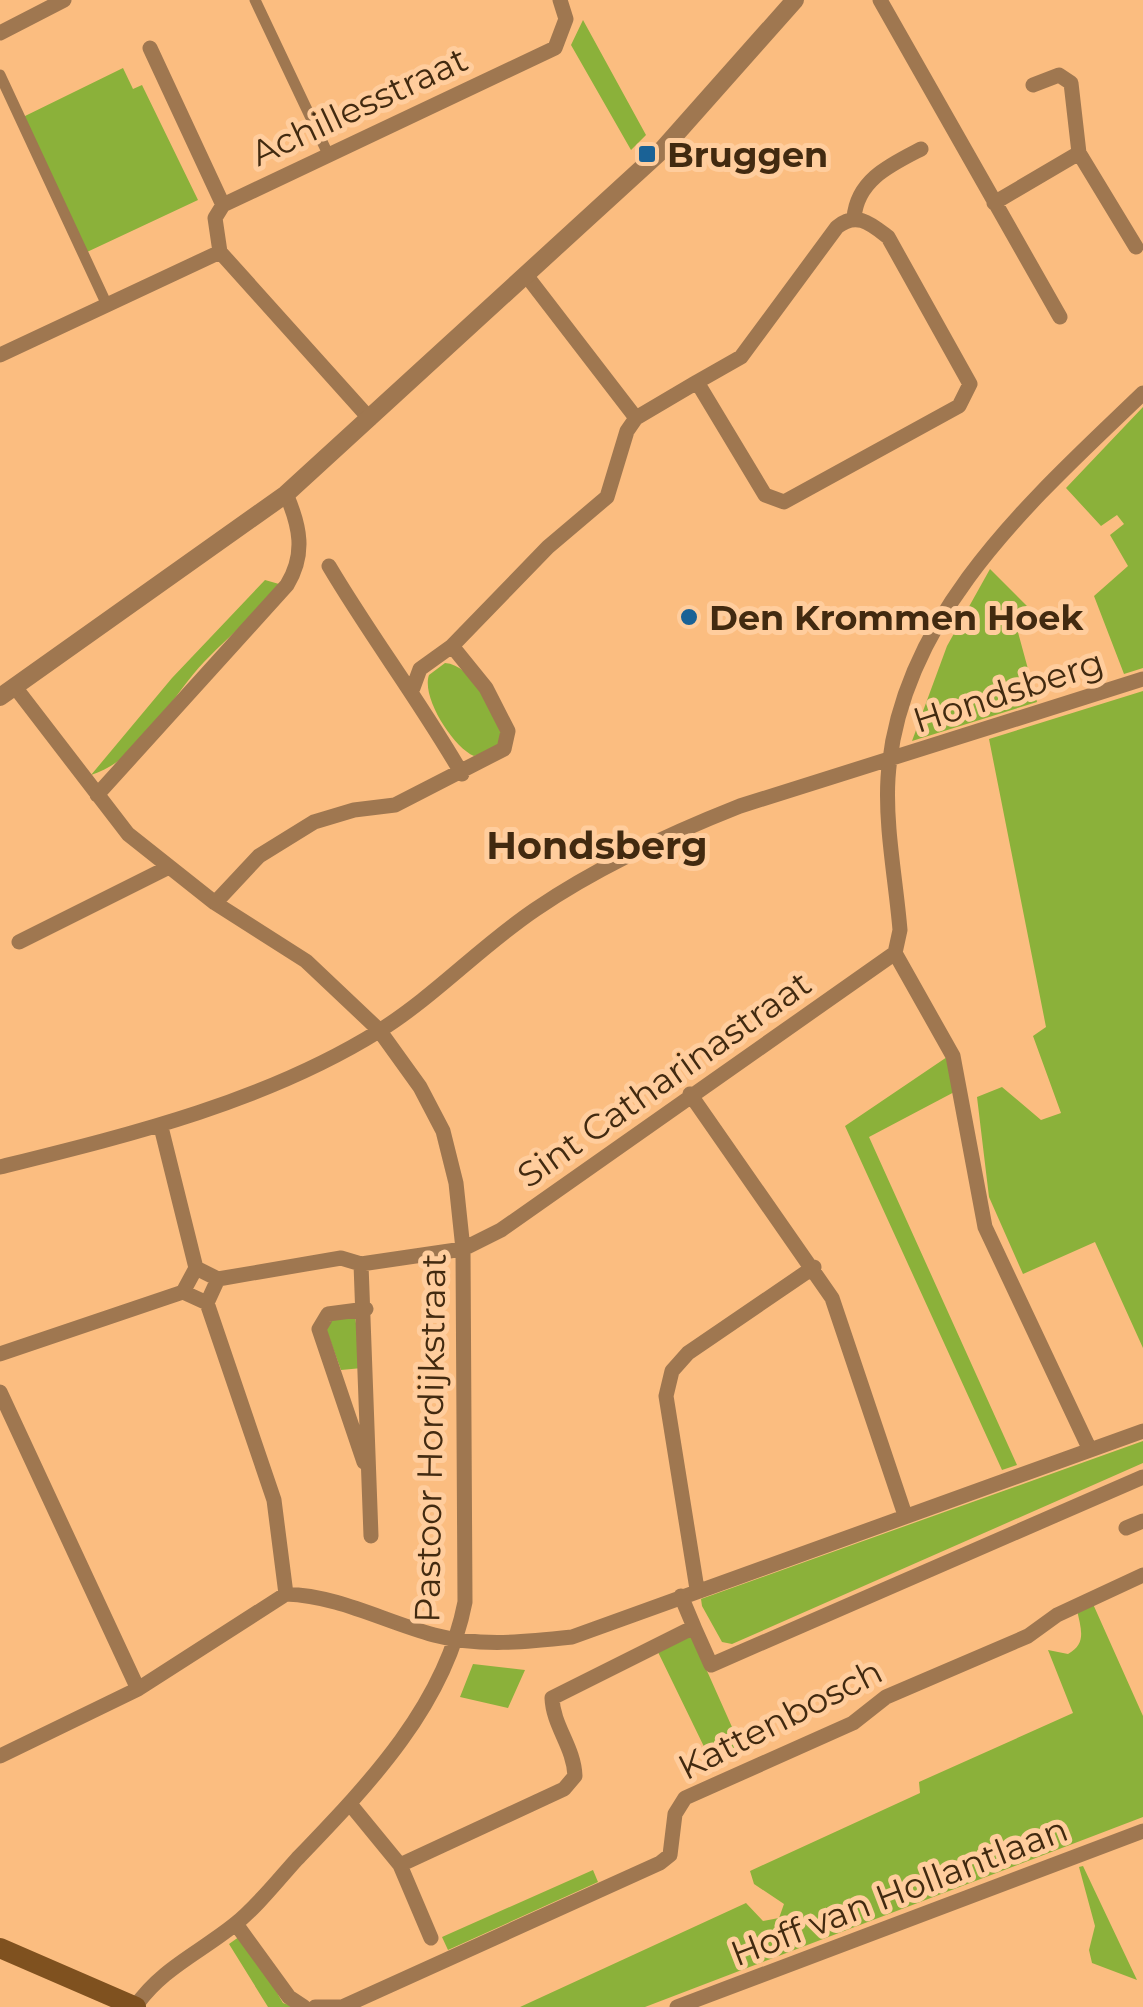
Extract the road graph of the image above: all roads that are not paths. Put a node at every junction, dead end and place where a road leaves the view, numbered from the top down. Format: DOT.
graph roads {
  1 [pos="64,0"];
  2 [pos="255,0"];
  3 [pos="560,0"];
  4 [pos="795,0"];
  5 [pos="880,0"];
  6 [pos="0,33"];
  7 [pos="150,48"];
  8 [pos="0,76"];
  9 [pos="1033,85"];
  10 [pos="921,150"];
  11 [pos="1080,153"];
  12 [pos="328,154"];
  13 [pos="994,203"];
  14 [pos="223,205"];
  15 [pos="854,218"];
  16 [pos="1136,248"];
  17 [pos="220,252"];
  18 [pos="526,275"];
  19 [pos="106,305"];
  20 [pos="1060,317"];
  21 [pos="0,355"];
  22 [pos="697,382"];
  23 [pos="1143,392"];
  24 [pos="636,418"];
  25 [pos="370,419"];
  26 [pos="286,494"];
  27 [pos="329,566"];
  28 [pos="452,646"];
  29 [pos="1143,679"];
  30 [pos="412,688"];
  31 [pos="8,692"];
  32 [pos="890,759"];
  33 [pos="462,774"];
  34 [pos="97,795"];
  35 [pos="167,868"];
  36 [pos="215,903"];
  37 [pos="19,942"];
  38 [pos="895,953"];
  39 [pos="380,1030"];
  40 [pos="690,1094"];
  41 [pos="161,1126"];
  42 [pos="0,1167"];
  43 [pos="463,1249"];
  44 [pos="362,1264"];
  45 [pos="196,1268"];
  46 [pos="814,1268"];
  47 [pos="218,1280"];
  48 [pos="184,1292"];
  49 [pos="207,1302"];
  50 [pos="366,1309"];
  51 [pos="0,1354"];
  52 [pos="0,1392"];
  53 [pos="1143,1431"];
  54 [pos="1090,1450"];
  55 [pos="1143,1477"];
  56 [pos="370,1480"];
  57 [pos="906,1515"];
  58 [pos="1143,1521"];
  59 [pos="1126,1528"];
  60 [pos="371,1536"];
  61 [pos="1143,1575"];
  62 [pos="689,1592"];
  63 [pos="286,1594"];
  64 [pos="694,1627"];
  65 [pos="458,1639"];
  66 [pos="138,1689"];
  67 [pos="0,1756"];
  68 [pos="350,1804"];
  69 [pos="1143,1831"];
  70 [pos="400,1865"];
  71 [pos="236,1924"];
  72 [pos="430,1938"];
  73 [pos="0,1948"];
  74 [pos="136,2007"];
  75 [pos="304,2007"];
  76 [pos="315,2007"];
  77 [pos="677,2007"];
  1 -- 6 [label="street"];
  2 -- 12 [label="street"];
  3 -- 12 [label="street, Achillesstraat"];
  4 -- 18 [label="street"];
  5 -- 13 [label="street"];
  7 -- 14 [label="street"];
  8 -- 19 [label="street"];
  9 -- 11 [label="street"];
  10 -- 15 [label="street"];
  11 -- 13 [label="street"];
  11 -- 16 [label="street"];
  12 -- 14 [label="street, Achillesstraat"];
  13 -- 20 [label="street"];
  14 -- 17 [label="street, Achillesstraat"];
  15 -- 22 [label="street"];
  15 -- 22 [label="street"];
  17 -- 19 [label="street"];
  17 -- 25 [label="street"];
  18 -- 24 [label="street"];
  18 -- 25 [label="street"];
  19 -- 21 [label="street"];
  22 -- 24 [label="street"];
  23 -- 32 [label="street"];
  24 -- 28 [label="street"];
  25 -- 26 [label="street"];
  26 -- 31 [label="street"];
  26 -- 34 [label="street"];
  27 -- 30 [label="street"];
  28 -- 30 [label="street"];
  28 -- 33 [label="street"];
  29 -- 32 [label="street, Hondsberg"];
  30 -- 33 [label="street"];
  31 -- 34 [label="street, Pastoor Hordijkstraat"];
  32 -- 38 [label="street"];
  32 -- 39 [label="street, Hondsberg"];
  33 -- 36 [label="street"];
  34 -- 35 [label="street, Pastoor Hordijkstraat"];
  35 -- 36 [label="street, Pastoor Hordijkstraat"];
  35 -- 37 [label="street"];
  36 -- 39 [label="street, Pastoor Hordijkstraat"];
  38 -- 40 [label="street, Sint Catharinastraat"];
  38 -- 54 [label="street"];
  39 -- 41 [label="street, Hondsberg"];
  39 -- 43 [label="street, Pastoor Hordijkstraat"];
  40 -- 43 [label="street, Sint Catharinastraat"];
  40 -- 46 [label="street"];
  41 -- 42 [label="street, Hondsberg"];
  41 -- 45 [label="street"];
  43 -- 44 [label="street, Sint Catharinastraat"];
  43 -- 65 [label="street, Pastoor Hordijkstraat"];
  44 -- 47 [label="street, Sint Catharinastraat"];
  44 -- 50 [label="street"];
  45 -- 47 [label="street"];
  45 -- 48 [label="street"];
  46 -- 57 [label="street"];
  46 -- 62 [label="street, Kattenbosch"];
  47 -- 49 [label="street"];
  48 -- 49 [label="street"];
  48 -- 51 [label="street"];
  49 -- 63 [label="street"];
  50 -- 56 [label="street"];
  50 -- 56 [label="street"];
  52 -- 66 [label="street"];
  53 -- 54 [label="street"];
  54 -- 57 [label="street"];
  55 -- 64 [label="street, Kattenbosch"];
  56 -- 60 [label="street"];
  57 -- 62 [label="street"];
  58 -- 59 [label="street"];
  61 -- 76 [label="street, Kattenbosch"];
  62 -- 64 [label="street, Kattenbosch"];
  62 -- 65 [label="street"];
  63 -- 65 [label="street"];
  63 -- 66 [label="street"];
  64 -- 70 [label="street"];
  65 -- 68 [label="street, Pastoor Hordijkstraat"];
  66 -- 67 [label="street"];
  68 -- 70 [label="street"];
  68 -- 71 [label="street, Pastoor Hordijkstraat"];
  69 -- 77 [label="street, Hoff van Hollantlaan"];
  70 -- 72 [label="street"];
  71 -- 74 [label="street, Pastoor Hordijkstraat"];
  71 -- 75 [label="street"];
  73 -- 74 [label="main road"];
}
